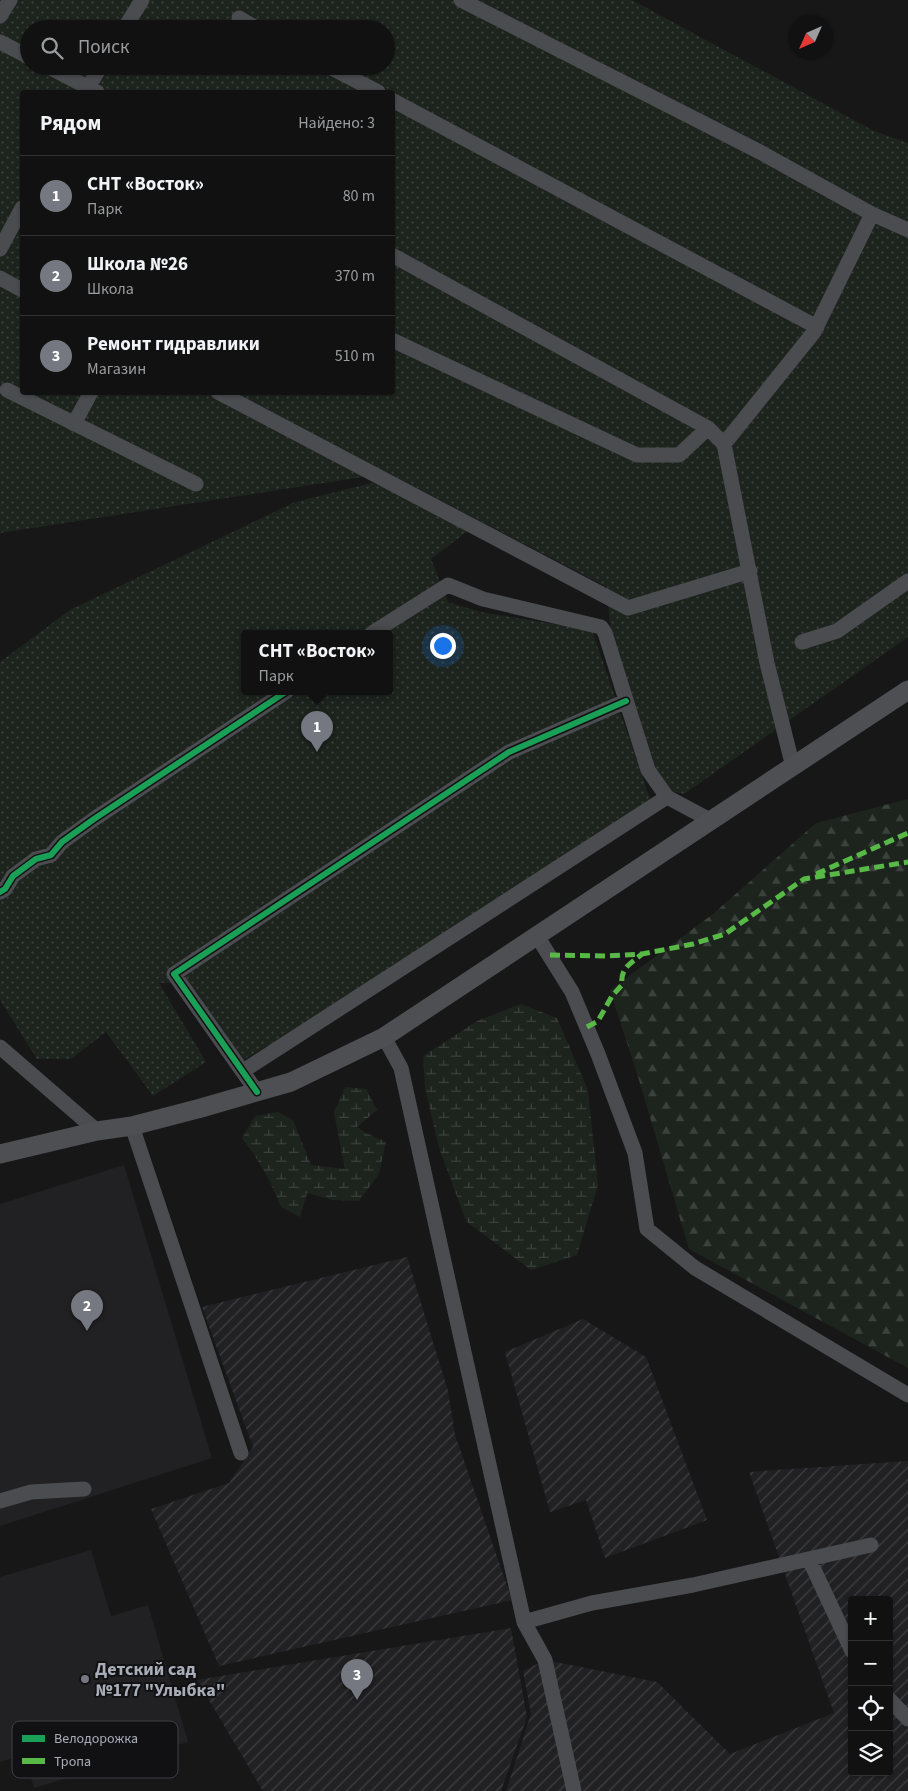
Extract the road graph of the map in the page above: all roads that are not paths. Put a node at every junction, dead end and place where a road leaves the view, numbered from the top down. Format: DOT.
graph roads {
  1 [pos="10,0"];
  2 [pos="142,0"];
  3 [pos="461,0"];
  4 [pos="0,16"];
  5 [pos="239,18"];
  6 [pos="130,20"];
  7 [pos="242,20"];
  8 [pos="0,42"];
  9 [pos="20,52"];
  10 [pos="62,75"];
  11 [pos="97,75"];
  12 [pos="345,75"];
  13 [pos="88,90"];
  14 [pos="90,90"];
  15 [pos="374,90"];
  16 [pos="395,102"];
  17 [pos="20,212"];
  18 [pos="872,214"];
  19 [pos="908,230"];
  20 [pos="0,249"];
  21 [pos="395,257"];
  22 [pos="0,278"];
  23 [pos="20,289"];
  24 [pos="817,327"];
  25 [pos="395,341"];
  26 [pos="7,390"];
  27 [pos="89,395"];
  28 [pos="224,395"];
  29 [pos="74,424"];
  30 [pos="708,428"];
  31 [pos="724,444"];
  32 [pos="196,484"];
  33 [pos="750,571"];
  34 [pos="908,581"];
  35 [pos="377,630"];
  36 [pos="802,642"];
  37 [pos="908,690"];
  38 [pos="281,695"];
  39 [pos="626,700"];
  40 [pos="793,767"];
  41 [pos="667,797"];
  42 [pos="712,820"];
  43 [pos="0,892"];
  44 [pos="537,936"];
  45 [pos="384,1037"];
  46 [pos="0,1047"];
  47 [pos="243,1071"];
  48 [pos="257,1092"];
  49 [pos="132,1126"];
  50 [pos="97,1132"];
  51 [pos="0,1154"];
  52 [pos="908,1395"];
  53 [pos="241,1453"];
  54 [pos="84,1489"];
  55 [pos="0,1501"];
  56 [pos="871,1545"];
  57 [pos="809,1559"];
  58 [pos="524,1622"];
  59 [pos="848,1642"];
  60 [pos="893,1703"];
  61 [pos="908,1719"];
  62 [pos="574,1791"];
  1 -- 4 [label="street"];
  2 -- 6 [label="street"];
  3 -- 18 [label="street"];
  5 -- 7 [label="street"];
  8 -- 9 [label="street"];
  10 -- 13 [label="street"];
  11 -- 14 [label="street"];
  12 -- 15 [label="street"];
  16 -- 24 [label="street"];
  17 -- 20 [label="street"];
  18 -- 19 [label="street"];
  18 -- 24 [label="street"];
  21 -- 30 [label="street"];
  22 -- 23 [label="street"];
  24 -- 31 [label="street"];
  25 -- 30 [label="street"];
  26 -- 29 [label="street"];
  27 -- 29 [label="street"];
  28 -- 33 [label="street"];
  29 -- 32 [label="street"];
  30 -- 31 [label="street"];
  31 -- 33 [label="street"];
  33 -- 40 [label="street"];
  34 -- 36 [label="street"];
  35 -- 39 [label="street"];
  37 -- 40 [label="main road"];
  38 -- 43 [label="street"];
  39 -- 41 [label="street"];
  39 -- 47 [label="street"];
  40 -- 42 [label="main road"];
  41 -- 42 [label="street"];
  41 -- 47 [label="street"];
  42 -- 44 [label="main road"];
  44 -- 45 [label="main road"];
  44 -- 52 [label="street"];
  45 -- 48 [label="main road"];
  45 -- 58 [label="street"];
  46 -- 50 [label="street"];
  47 -- 48 [label="street"];
  48 -- 49 [label="main road"];
  49 -- 50 [label="main road"];
  49 -- 53 [label="street"];
  50 -- 51 [label="main road"];
  54 -- 55 [label="street"];
  56 -- 57 [label="street"];
  57 -- 58 [label="street"];
  57 -- 59 [label="street"];
  58 -- 62 [label="street"];
  60 -- 61 [label="street"];
}
